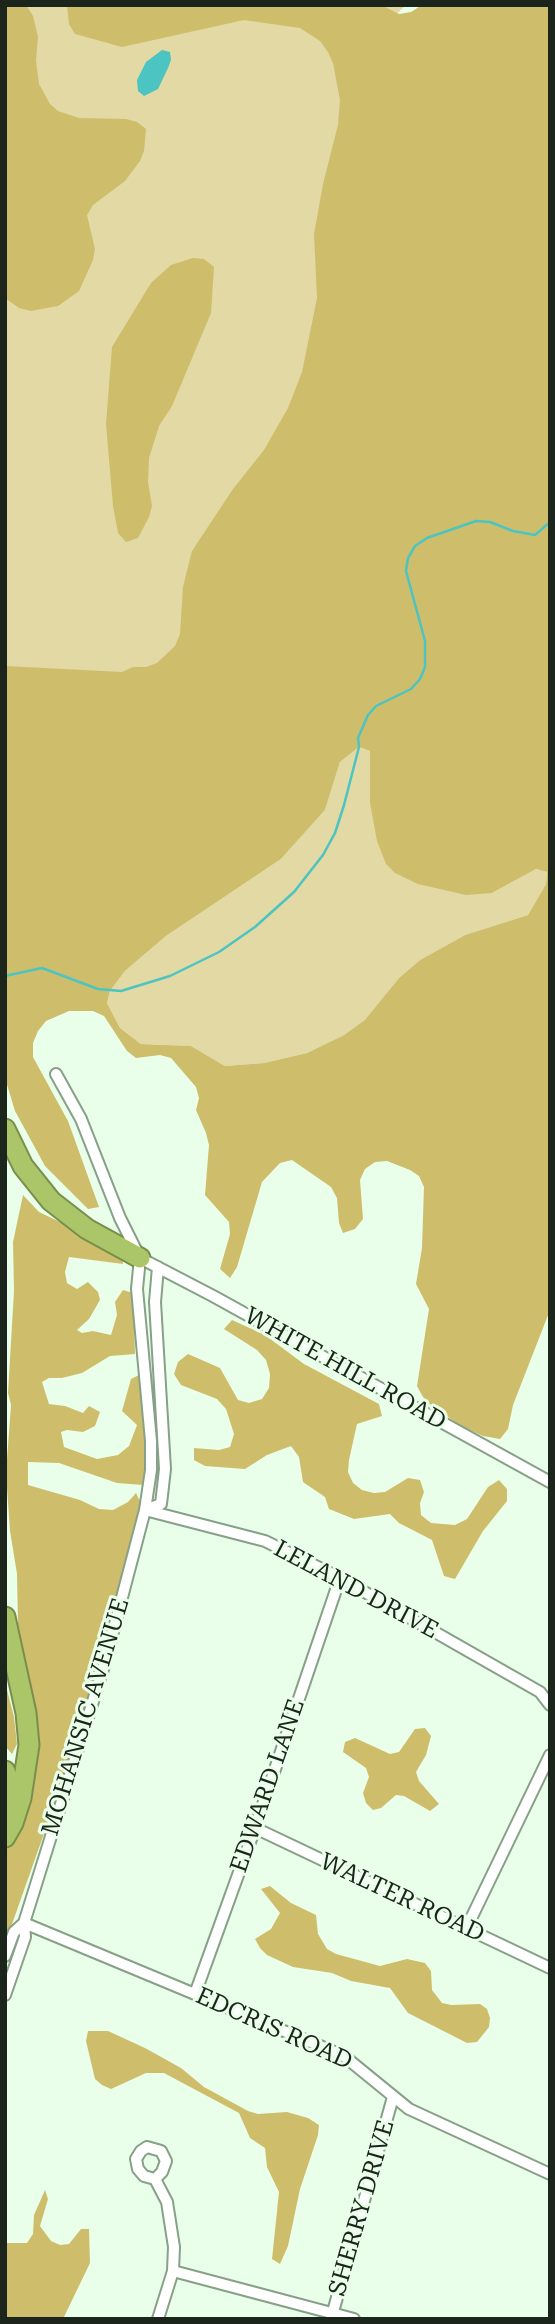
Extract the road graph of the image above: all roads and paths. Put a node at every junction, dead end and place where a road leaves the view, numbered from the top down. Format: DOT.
graph roads {
  1 [pos="55,1073"];
  2 [pos="5,1129"];
  3 [pos="149,1263"];
  4 [pos="550,1482"];
  5 [pos="145,1510"];
  6 [pos="340,1578"];
  7 [pos="5,1617"];
  8 [pos="550,1705"];
  9 [pos="550,1755"];
  10 [pos="5,1772"];
  11 [pos="5,1827"];
  12 [pos="255,1828"];
  13 [pos="5,1837"];
  14 [pos="24,1923"];
  15 [pos="466,1929"];
  16 [pos="5,1956"];
  17 [pos="550,1968"];
  18 [pos="195,1994"];
  19 [pos="5,1995"];
  20 [pos="393,2097"];
  21 [pos="550,2174"];
  22 [pos="155,2179"];
  23 [pos="173,2271"];
  24 [pos="332,2316"];
  25 [pos="158,2319"];
  26 [pos="354,2319"];
  1 -- 3 [label="street"];
  2 -- 3 [label="highway"];
  3 -- 4 [label="street, WHITE HILL ROAD"];
  3 -- 5 [label="street, MOHANSIC AVENUE"];
  3 -- 5 [label="street, MOHANSIC AVENUE"];
  5 -- 6 [label="street, LELAND DRIVE"];
  5 -- 14 [label="street, MOHANSIC AVENUE"];
  6 -- 8 [label="street, LELAND DRIVE"];
  6 -- 12 [label="street, EDWARD LANE"];
  7 -- 13 [label="highway"];
  9 -- 15 [label="street"];
  10 -- 11 [label="highway"];
  12 -- 15 [label="street, WALTER ROAD"];
  12 -- 18 [label="street, EDWARD LANE"];
  14 -- 16 [label="street, MOHANSIC AVENUE"];
  14 -- 18 [label="street, EDCRIS ROAD"];
  14 -- 19 [label="street, MOHANSIC AVENUE"];
  15 -- 17 [label="street, WALTER ROAD"];
  18 -- 20 [label="street, EDCRIS ROAD"];
  20 -- 21 [label="street, EDCRIS ROAD"];
  20 -- 24 [label="street, SHERRY DRIVE"];
  22 -- 23 [label="street"];
  23 -- 24 [label="street"];
  23 -- 25 [label="street"];
  24 -- 26 [label="street"];
}
